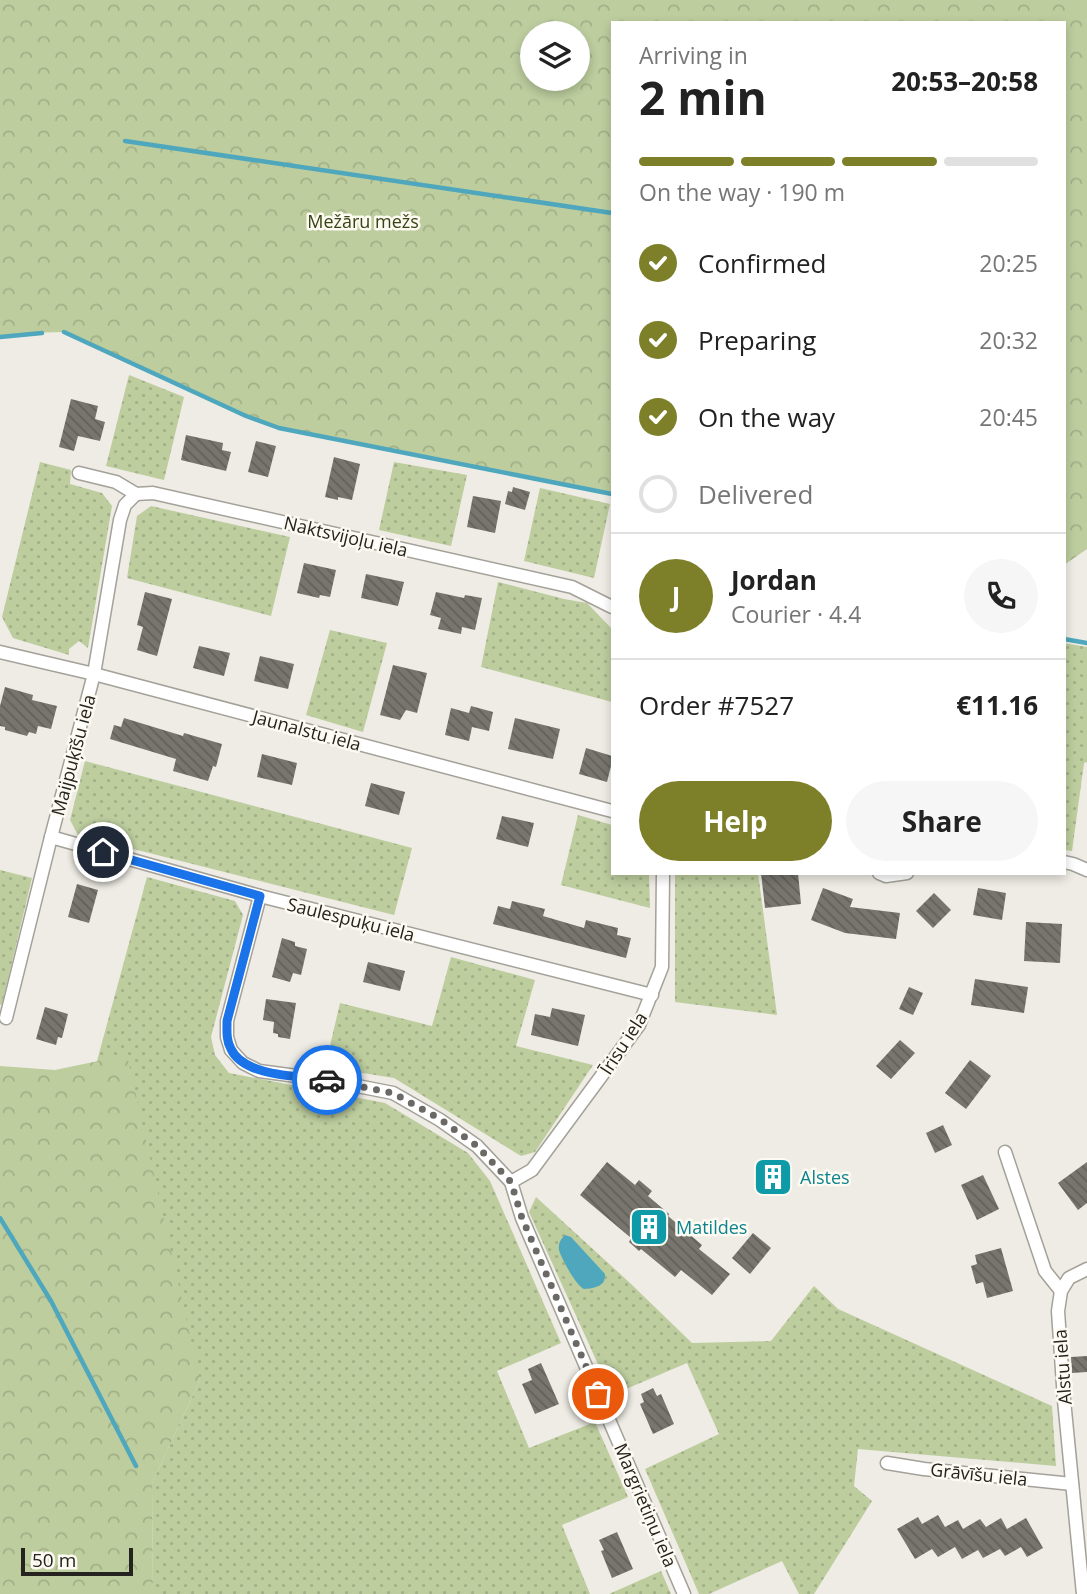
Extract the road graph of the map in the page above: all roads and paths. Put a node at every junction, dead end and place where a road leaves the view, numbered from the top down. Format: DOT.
graph roads {
  1 [pos="79,473"];
  2 [pos="136,494"];
  3 [pos="611,606"];
  4 [pos="0,652"];
  5 [pos="94,674"];
  6 [pos="611,811"];
  7 [pos="51,837"];
  8 [pos="1066,862"];
  9 [pos="1087,870"];
  10 [pos="663,875"];
  11 [pos="260,896"];
  12 [pos="652,995"];
  13 [pos="6,1018"];
  14 [pos="1005,1152"];
  15 [pos="511,1182"];
  16 [pos="1087,1269"];
  17 [pos="1061,1292"];
  18 [pos="887,1463"];
  19 [pos="1072,1484"];
  20 [pos="684,1594"];
  21 [pos="1083,1594"];
  1 -- 2 [label="street, Naktsvijoļu iela"];
  2 -- 3 [label="street, Naktsvijoļu iela"];
  2 -- 5 [label="street, Maijpuķīšu iela"];
  4 -- 5 [label="street, Jaunalstu iela"];
  5 -- 6 [label="street, Jaunalstu iela"];
  5 -- 7 [label="street, Maijpuķīšu iela"];
  7 -- 11 [label="street, Saulespuķu iela"];
  7 -- 13 [label="street, Maijpuķīšu iela"];
  8 -- 9 [label="street"];
  10 -- 12 [label="street, Īrisu iela"];
  11 -- 12 [label="street, Saulespuķu iela"];
  11 -- 15 [label="street, Margrietiņu iela"];
  12 -- 15 [label="street, Īrisu iela"];
  14 -- 17 [label="street"];
  15 -- 20 [label="street, Margrietiņu iela"];
  16 -- 17 [label="street"];
  17 -- 19 [label="street, Alstu iela"];
  18 -- 19 [label="street, Grāvīšu iela"];
  19 -- 21 [label="street, Alstu iela"];
}
